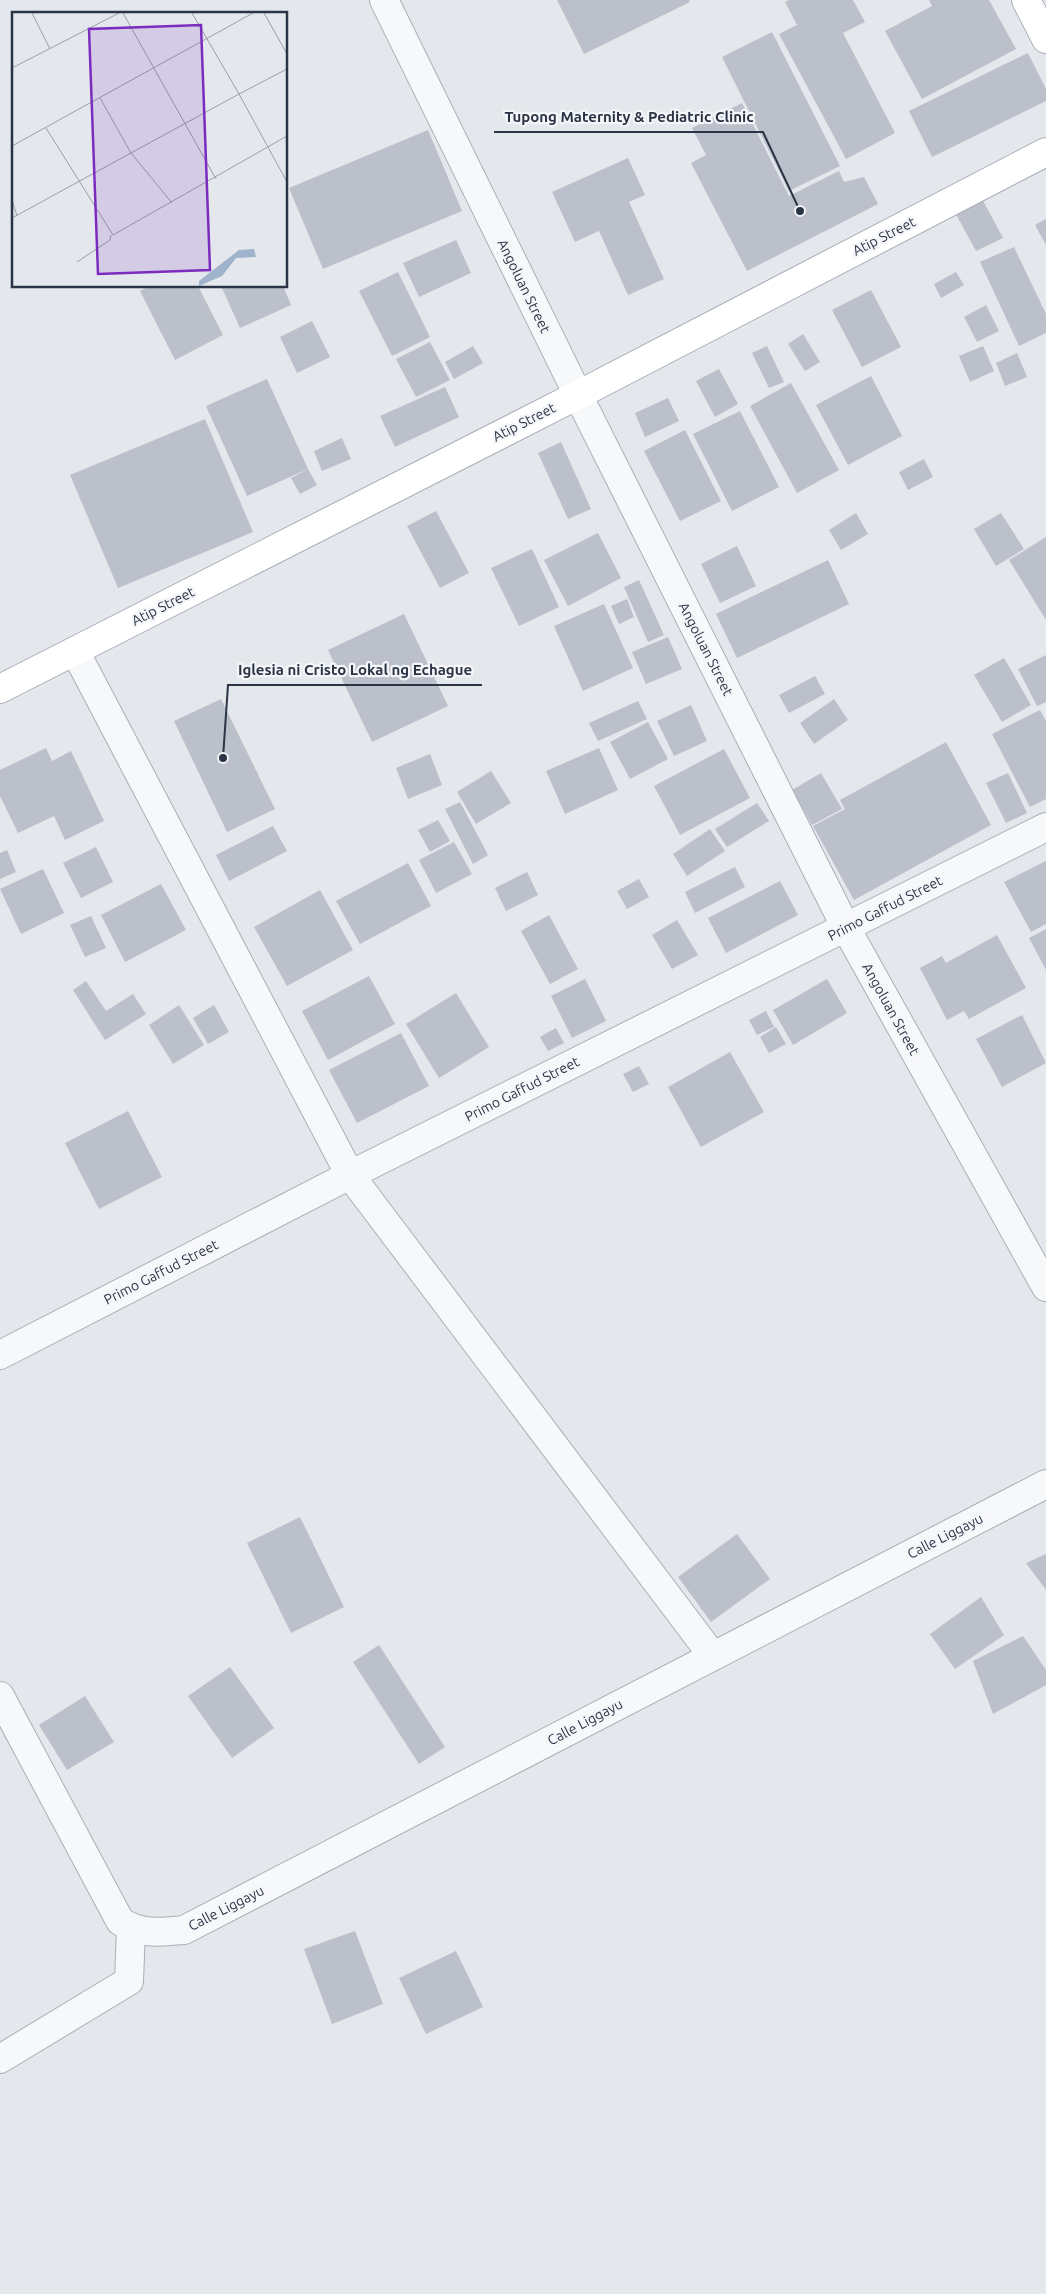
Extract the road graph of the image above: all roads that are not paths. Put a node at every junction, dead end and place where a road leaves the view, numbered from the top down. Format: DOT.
graph roads {
  1 [pos="384,0"];
  2 [pos="1026,0"];
  3 [pos="1046,38"];
  4 [pos="1046,152"];
  5 [pos="578,395"];
  6 [pos="74,651"];
  7 [pos="0,689"];
  8 [pos="1046,827"];
  9 [pos="846,928"];
  10 [pos="350,1176"];
  11 [pos="1046,1288"];
  12 [pos="0,1355"];
  13 [pos="1046,1484"];
  14 [pos="712,1655"];
  15 [pos="0,1696"];
  16 [pos="126,1925"];
  17 [pos="0,2059"];
  1 -- 5 [label="street, Angoluan Street"];
  2 -- 3 [label="main road"];
  4 -- 5 [label="main road, Atip Street"];
  5 -- 6 [label="main road, Atip Street"];
  5 -- 9 [label="street, Angoluan Street"];
  6 -- 7 [label="main road, Atip Street"];
  6 -- 10 [label="street"];
  8 -- 9 [label="street, Primo Gaffud Street"];
  9 -- 10 [label="street, Primo Gaffud Street"];
  9 -- 11 [label="street, Angoluan Street"];
  10 -- 12 [label="street, Primo Gaffud Street"];
  10 -- 14 [label="street"];
  13 -- 14 [label="street, Calle Liggayu"];
  14 -- 16 [label="street, Calle Liggayu"];
  15 -- 16 [label="street"];
  16 -- 17 [label="street"];
}
